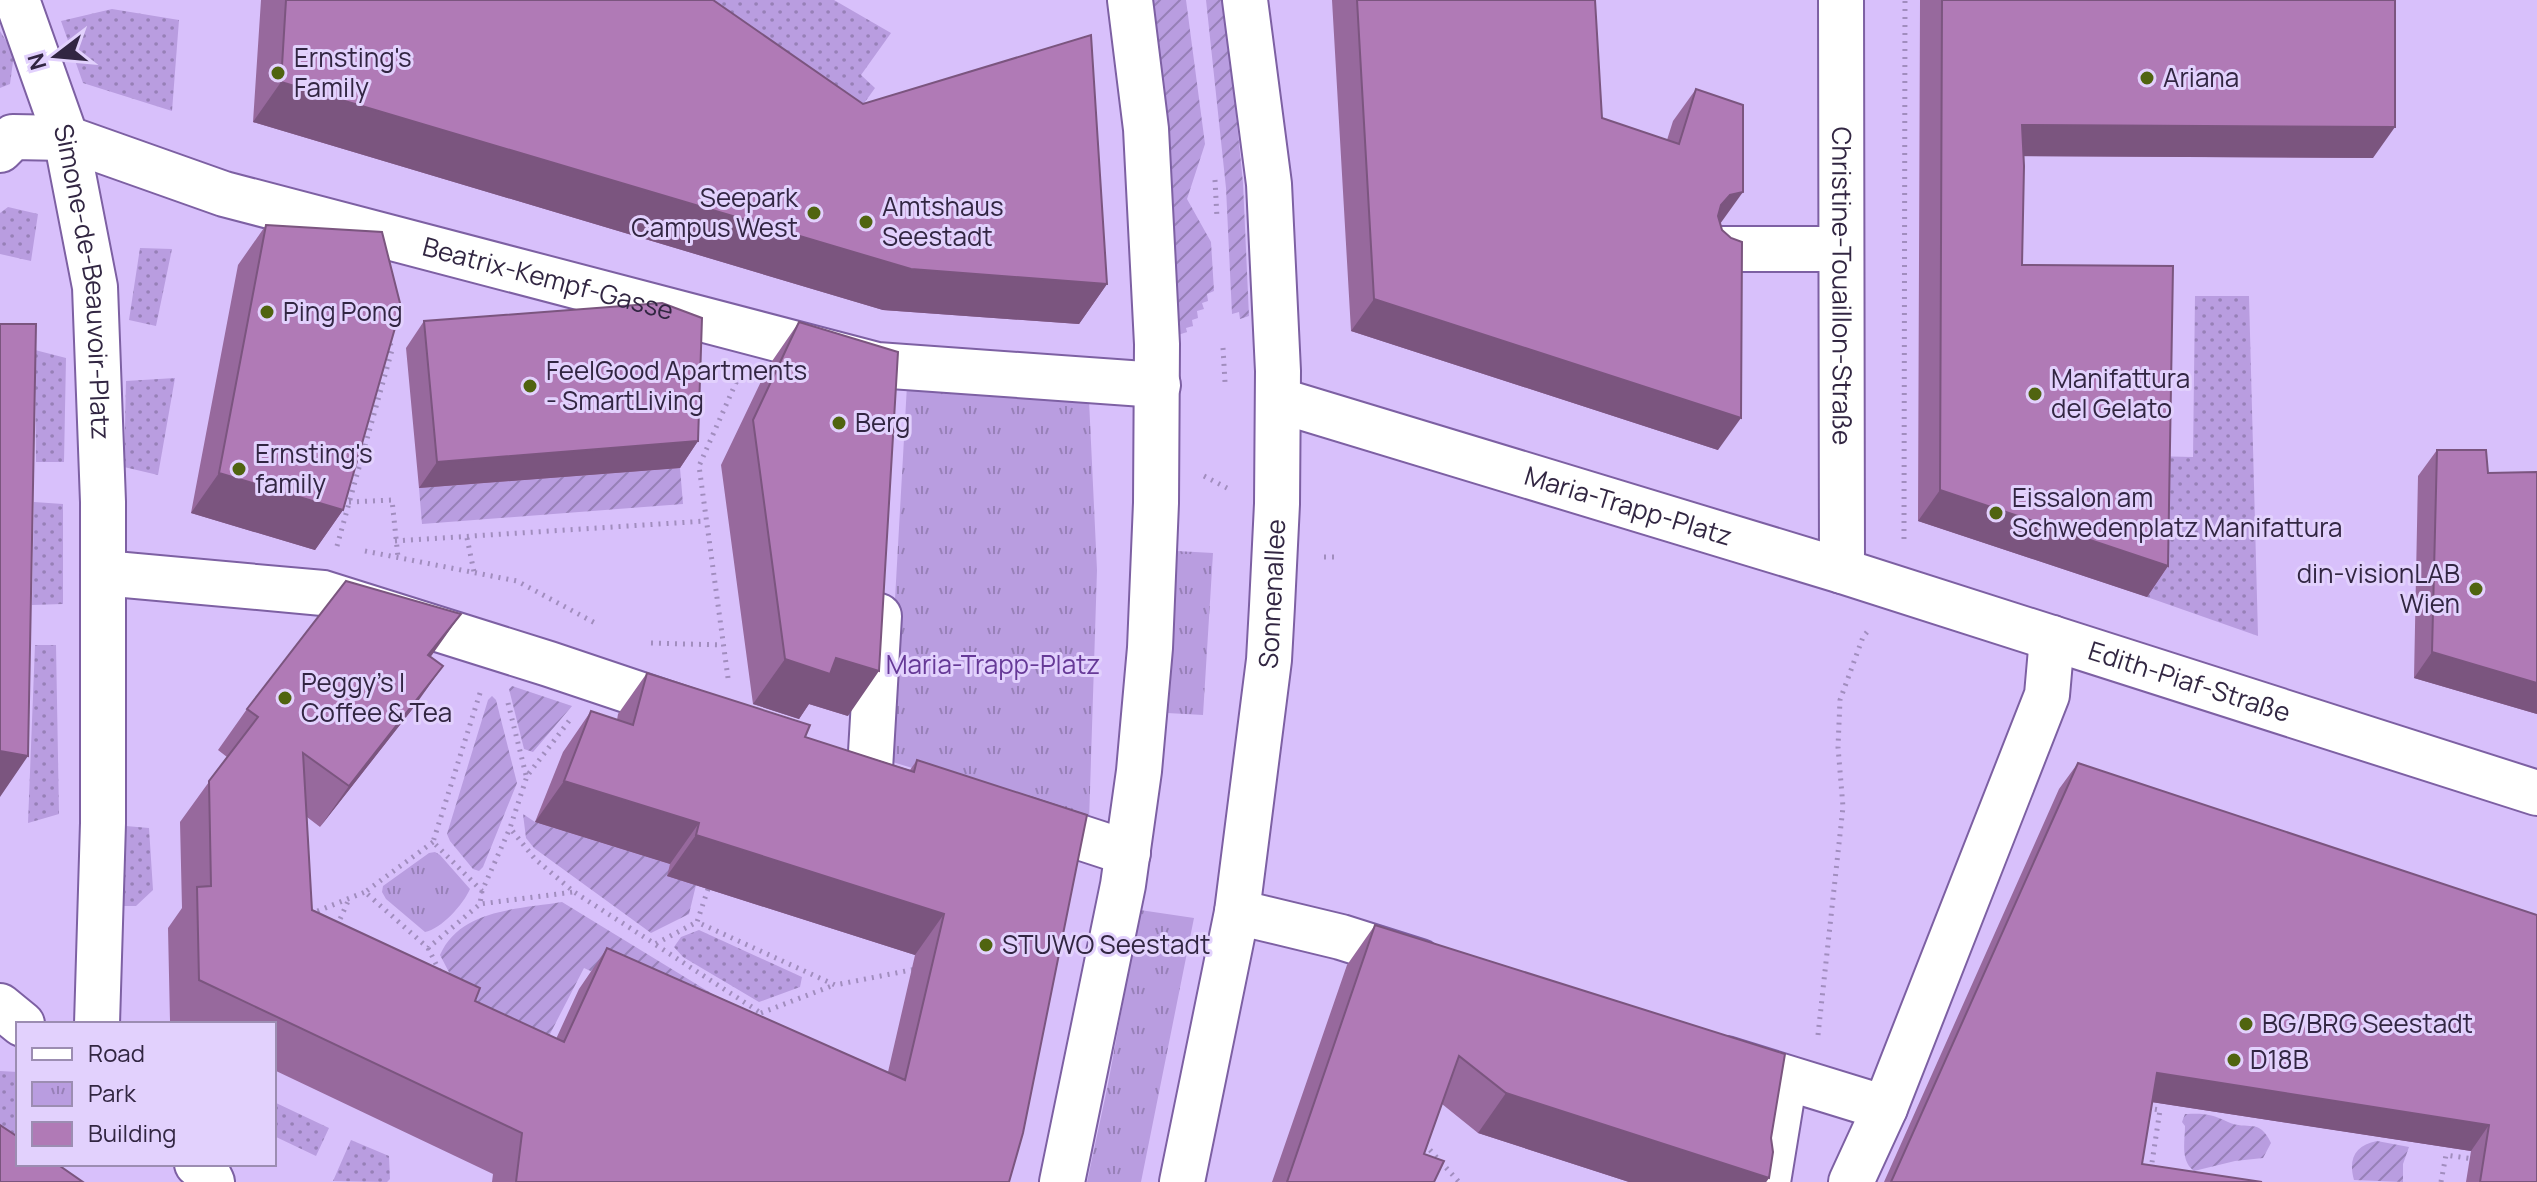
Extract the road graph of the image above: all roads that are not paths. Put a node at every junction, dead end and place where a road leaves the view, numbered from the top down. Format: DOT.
graph roads {
  1 [pos="17,0"];
  2 [pos="1130,0"];
  3 [pos="1245,0"];
  4 [pos="1841,0"];
  5 [pos="66,138"];
  6 [pos="0,150"];
  7 [pos="1720,249"];
  8 [pos="1841,249"];
  9 [pos="893,366"];
  10 [pos="1158,381"];
  11 [pos="1278,386"];
  12 [pos="891,412"];
  13 [pos="1842,571"];
  14 [pos="103,573"];
  15 [pos="881,583"];
  16 [pos="2052,638"];
  17 [pos="734,726"];
  18 [pos="825,755"];
  19 [pos="2537,793"];
  20 [pos="987,808"];
  21 [pos="1128,853"];
  22 [pos="1237,912"];
  23 [pos="1459,974"];
  24 [pos="0,1006"];
  25 [pos="20,1022"];
  26 [pos="97,1022"];
  27 [pos="1696,1050"];
  28 [pos="1799,1082"];
  29 [pos="1885,1108"];
  30 [pos="200,1166"];
  31 [pos="212,1182"];
  32 [pos="1062,1182"];
  33 [pos="1182,1182"];
  34 [pos="1768,1182"];
  35 [pos="1851,1182"];
  1 -- 5 [label="street, Simone-de-Beauvoir-Platz"];
  2 -- 10 [label="street"];
  3 -- 11 [label="street, Sonnenallee"];
  4 -- 8 [label="street, Christine-Touaillon-Straße"];
  5 -- 6 [label="street, Beatrix-Kempf-Gasse"];
  5 -- 9 [label="street, Beatrix-Kempf-Gasse"];
  5 -- 14 [label="street, Simone-de-Beauvoir-Platz"];
  7 -- 8 [label="street"];
  8 -- 13 [label="street, Christine-Touaillon-Straße"];
  9 -- 10 [label="street, Beatrix-Kempf-Gasse"];
  9 -- 12 [label="street"];
  10 -- 21 [label="street"];
  11 -- 13 [label="street, Maria-Trapp-Platz"];
  11 -- 22 [label="street, Sonnenallee"];
  13 -- 16 [label="street, Edith-Piaf-Straße"];
  14 -- 17 [label="street"];
  14 -- 26 [label="street, Simone-de-Beauvoir-Platz"];
  15 -- 18 [label="street"];
  16 -- 19 [label="street, Edith-Piaf-Straße"];
  16 -- 29 [label="street"];
  20 -- 21 [label="street"];
  21 -- 32 [label="street"];
  22 -- 23 [label="street"];
  22 -- 33 [label="street, Sonnenallee"];
  24 -- 25 [label="street"];
  27 -- 28 [label="street"];
  28 -- 29 [label="street"];
  28 -- 34 [label="street"];
  29 -- 35 [label="street"];
  30 -- 31 [label="street"];
}
